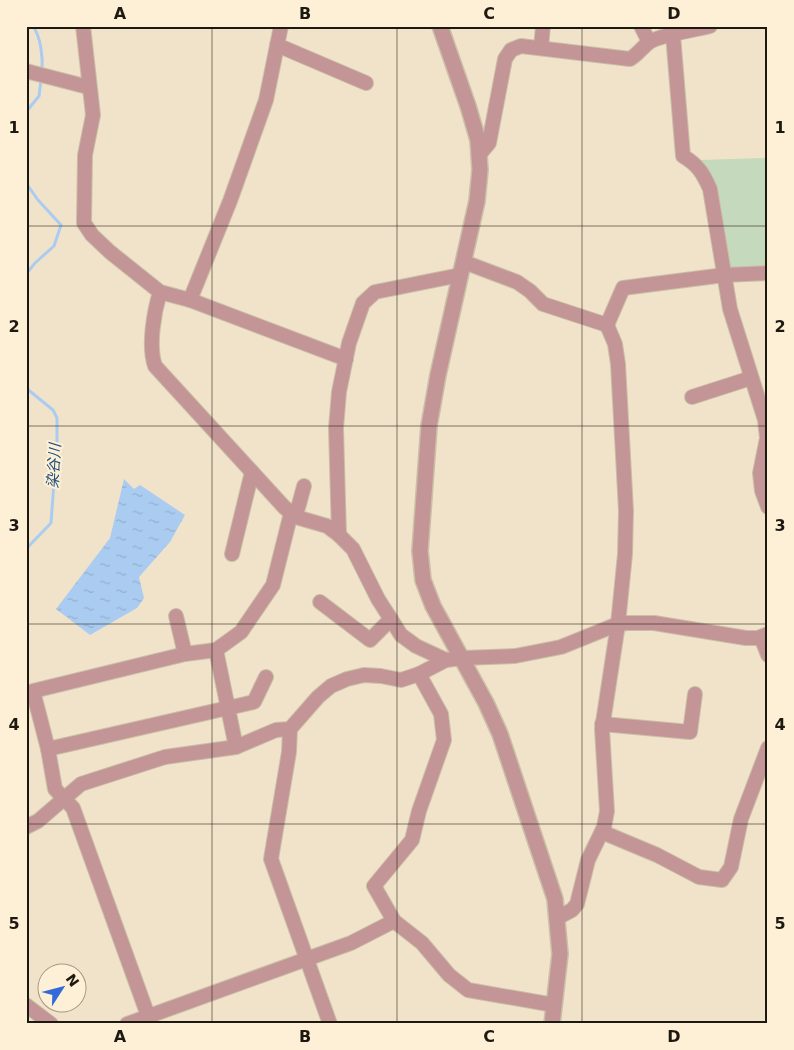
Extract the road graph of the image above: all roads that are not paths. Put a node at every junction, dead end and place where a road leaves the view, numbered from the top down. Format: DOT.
graph roads {
  1 [pos="83,26"];
  2 [pos="281,26"];
  3 [pos="440,26"];
  4 [pos="543,26"];
  5 [pos="642,26"];
  6 [pos="710,26"];
  7 [pos="673,35"];
  8 [pos="649,42"];
  9 [pos="277,46"];
  10 [pos="541,48"];
  11 [pos="26,72"];
  12 [pos="366,83"];
  13 [pos="88,87"];
  14 [pos="479,155"];
  15 [pos="462,268"];
  16 [pos="768,273"];
  17 [pos="724,275"];
  18 [pos="160,292"];
  19 [pos="190,300"];
  20 [pos="607,324"];
  21 [pos="346,359"];
  22 [pos="752,378"];
  23 [pos="692,397"];
  24 [pos="252,472"];
  25 [pos="304,486"];
  26 [pos="768,507"];
  27 [pos="291,513"];
  28 [pos="339,535"];
  29 [pos="232,554"];
  30 [pos="320,602"];
  31 [pos="176,616"];
  32 [pos="391,619"];
  33 [pos="618,624"];
  34 [pos="764,635"];
  35 [pos="216,650"];
  36 [pos="185,654"];
  37 [pos="768,655"];
  38 [pos="463,658"];
  39 [pos="446,660"];
  40 [pos="419,674"];
  41 [pos="266,677"];
  42 [pos="695,694"];
  43 [pos="228,708"];
  44 [pos="602,724"];
  45 [pos="290,729"];
  46 [pos="236,747"];
  47 [pos="768,748"];
  48 [pos="48,749"];
  49 [pos="65,799"];
  50 [pos="26,827"];
  51 [pos="602,832"];
  52 [pos="557,918"];
  53 [pos="394,921"];
  54 [pos="306,958"];
  55 [pos="26,1005"];
  56 [pos="554,1005"];
  57 [pos="150,1020"];
  58 [pos="51,1024"];
  59 [pos="127,1024"];
  60 [pos="330,1024"];
  61 [pos="552,1024"];
  1 -- 13 [label="street"];
  2 -- 9 [label="street"];
  3 -- 14 [label="street"];
  4 -- 10 [label="street"];
  5 -- 8 [label="street"];
  6 -- 7 [label="street"];
  7 -- 8 [label="street"];
  7 -- 17 [label="street"];
  8 -- 10 [label="street"];
  9 -- 12 [label="street"];
  9 -- 19 [label="street"];
  10 -- 14 [label="street"];
  11 -- 13 [label="street"];
  13 -- 18 [label="street"];
  14 -- 15 [label="street"];
  15 -- 20 [label="street"];
  15 -- 21 [label="street"];
  15 -- 38 [label="street"];
  16 -- 17 [label="street"];
  17 -- 20 [label="street"];
  17 -- 22 [label="street"];
  18 -- 19 [label="street"];
  18 -- 24 [label="street"];
  19 -- 21 [label="street"];
  20 -- 33 [label="street"];
  21 -- 28 [label="street"];
  22 -- 23 [label="street"];
  22 -- 26 [label="street"];
  24 -- 27 [label="street"];
  24 -- 29 [label="street"];
  25 -- 27 [label="street"];
  27 -- 28 [label="street"];
  27 -- 35 [label="street"];
  28 -- 32 [label="street"];
  30 -- 32 [label="street"];
  31 -- 36 [label="street"];
  32 -- 39 [label="street"];
  33 -- 34 [label="street"];
  33 -- 38 [label="street"];
  33 -- 44 [label="street"];
  34 -- 37 [label="street"];
  35 -- 36 [label="street"];
  35 -- 43 [label="street"];
  36 -- 48 [label="street"];
  38 -- 39 [label="street"];
  38 -- 52 [label="street"];
  39 -- 40 [label="street"];
  40 -- 45 [label="street"];
  40 -- 53 [label="street"];
  41 -- 43 [label="street"];
  42 -- 44 [label="street"];
  43 -- 46 [label="street"];
  43 -- 48 [label="street"];
  44 -- 51 [label="street"];
  45 -- 46 [label="street"];
  45 -- 54 [label="street"];
  46 -- 49 [label="street"];
  47 -- 51 [label="street"];
  48 -- 49 [label="street"];
  49 -- 50 [label="street"];
  49 -- 57 [label="street"];
  51 -- 52 [label="street"];
  52 -- 56 [label="street"];
  53 -- 54 [label="street"];
  53 -- 56 [label="street"];
  54 -- 57 [label="street"];
  54 -- 60 [label="street"];
  55 -- 58 [label="street"];
  56 -- 61 [label="street"];
  57 -- 59 [label="street"];
}
